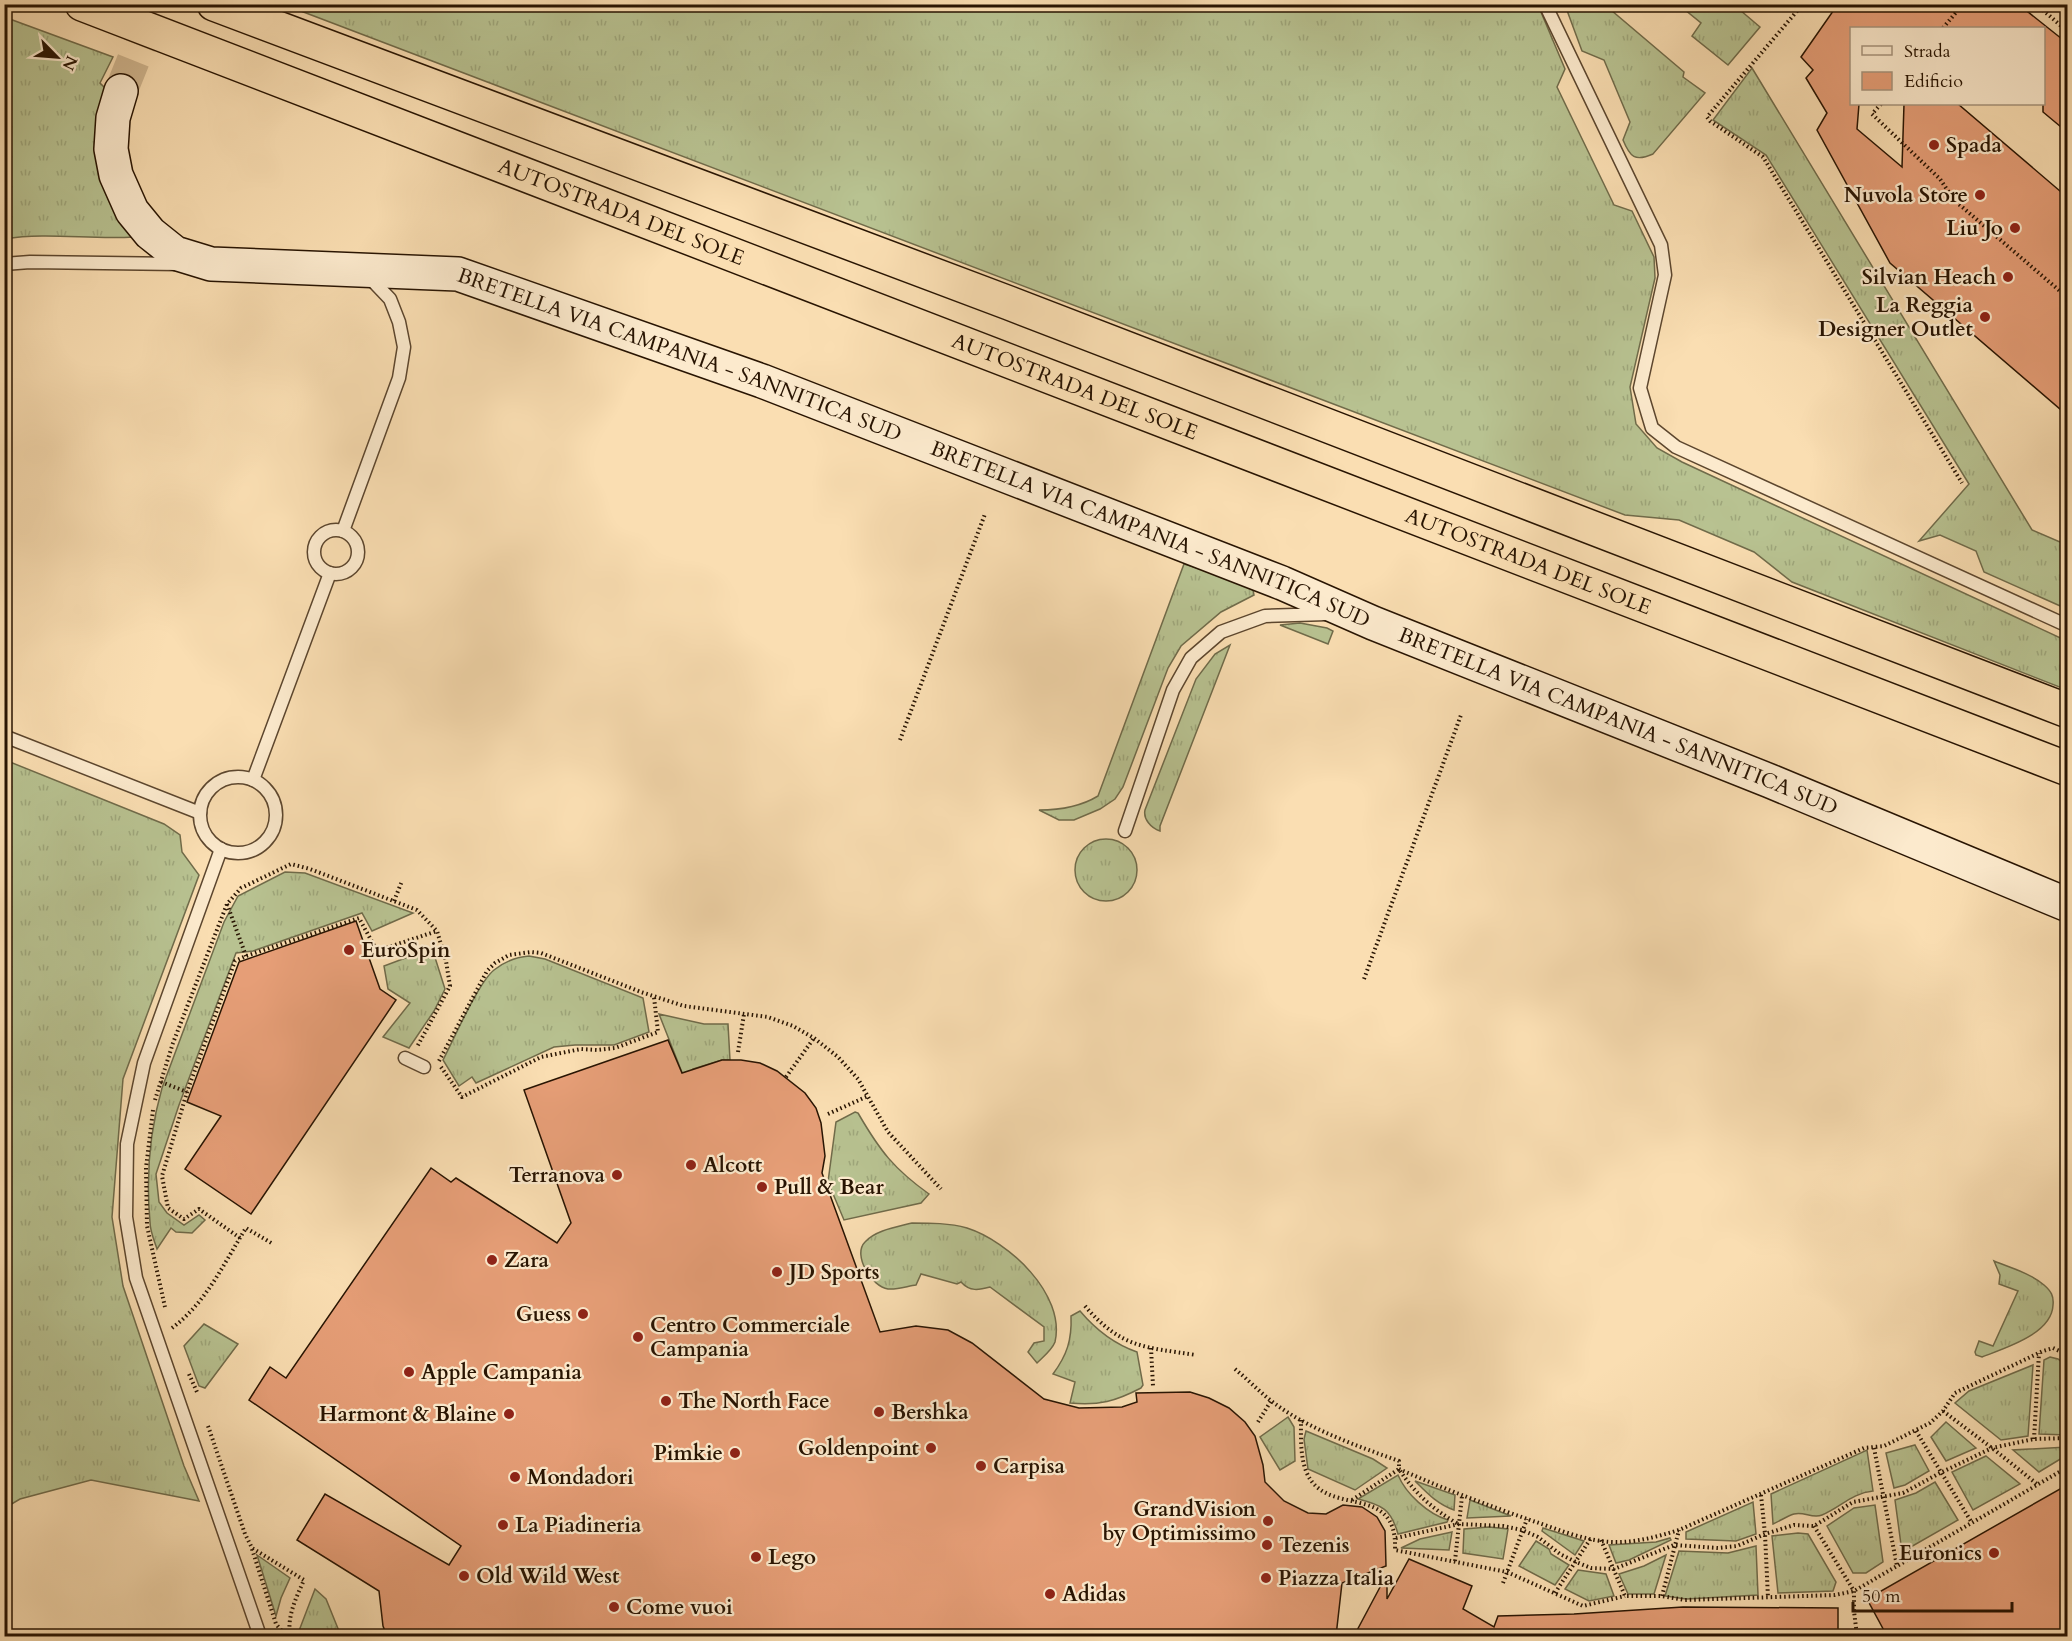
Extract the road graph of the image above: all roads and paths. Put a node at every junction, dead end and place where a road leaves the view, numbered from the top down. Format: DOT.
graph roads {
  1 [pos="82,4"];
  2 [pos="214,4"];
  3 [pos="1545,4"];
  4 [pos="1803,4"];
  5 [pos="1963,4"];
  6 [pos="2036,4"];
  7 [pos="1944,27"];
  8 [pos="2067,32"];
  9 [pos="121,91"];
  10 [pos="1880,105"];
  11 [pos="4,264"];
  12 [pos="211,264"];
  13 [pos="357,269"];
  14 [pos="2067,298"];
  15 [pos="1962,483"];
  16 [pos="985,514"];
  17 [pos="343,531"];
  18 [pos="330,573"];
  19 [pos="1373,623"];
  20 [pos="2067,626"];
  21 [pos="2067,711"];
  22 [pos="1461,715"];
  23 [pos="4,736"];
  24 [pos="900,740"];
  25 [pos="2067,769"];
  26 [pos="253,780"];
  27 [pos="200,813"];
  28 [pos="1125,831"];
  29 [pos="221,849"];
  30 [pos="402,881"];
  31 [pos="394,901"];
  32 [pos="226,904"];
  33 [pos="2067,905"];
  34 [pos="437,931"];
  35 [pos="246,956"];
  36 [pos="1364,979"];
  37 [pos="654,997"];
  38 [pos="744,1014"];
  39 [pos="814,1038"];
  40 [pos="738,1052"];
  41 [pos="407,1059"];
  42 [pos="424,1066"];
  43 [pos="786,1077"];
  44 [pos="161,1082"];
  45 [pos="188,1092"];
  46 [pos="868,1096"];
  47 [pos="828,1114"];
  48 [pos="940,1189"];
  49 [pos="240,1238"];
  50 [pos="273,1244"];
  51 [pos="1085,1306"];
  52 [pos="167,1315"];
  53 [pos="170,1321"];
  54 [pos="172,1328"];
  55 [pos="176,1338"];
  56 [pos="1150,1348"];
  57 [pos="2039,1353"];
  58 [pos="1196,1355"];
  59 [pos="2067,1355"];
  60 [pos="186,1366"];
  61 [pos="1235,1370"];
  62 [pos="1153,1386"];
  63 [pos="197,1392"];
  64 [pos="1271,1401"];
  65 [pos="1943,1411"];
  66 [pos="1301,1420"];
  67 [pos="1258,1422"];
  68 [pos="208,1426"];
  69 [pos="1916,1431"];
  70 [pos="2067,1438"];
  71 [pos="2034,1439"];
  72 [pos="1874,1448"];
  73 [pos="1992,1448"];
  74 [pos="2067,1467"];
  75 [pos="1399,1469"];
  76 [pos="1941,1473"];
  77 [pos="2037,1484"];
  78 [pos="1761,1495"];
  79 [pos="1462,1496"];
  80 [pos="1884,1497"];
  81 [pos="1352,1500"];
  82 [pos="1527,1519"];
  83 [pos="1972,1523"];
  84 [pos="1459,1524"];
  85 [pos="1814,1526"];
  86 [pos="1522,1530"];
  87 [pos="1678,1530"];
  88 [pos="1765,1534"];
  89 [pos="1396,1538"];
  90 [pos="1591,1538"];
  91 [pos="1600,1540"];
  92 [pos="1674,1545"];
  93 [pos="252,1548"];
  94 [pos="1455,1562"];
  95 [pos="1576,1562"];
  96 [pos="1897,1566"];
  97 [pos="1614,1569"];
  98 [pos="1507,1572"];
  99 [pos="1503,1583"];
  100 [pos="1854,1591"];
  101 [pos="1556,1593"];
  102 [pos="1625,1596"];
  103 [pos="1662,1596"];
  104 [pos="1768,1598"];
  105 [pos="260,1636"];
  106 [pos="288,1636"];
  107 [pos="1857,1636"];
  1 -- 25 [label="highway, AUTOSTRADA DEL SOLE"];
  2 -- 21 [label="highway"];
  3 -- 20 [label="lane"];
  4 -- 15 [label="path"];
  5 -- 7 [label="path"];
  6 -- 8 [label="path"];
  9 -- 12 [label="street, BRETELLA VIA CAMPANIA - SANNITICA SUD"];
  10 -- 14 [label="path"];
  11 -- 12 [label="lane"];
  12 -- 13 [label="street, BRETELLA VIA CAMPANIA - SANNITICA SUD"];
  13 -- 17 [label="lane"];
  13 -- 19 [label="street, BRETELLA VIA CAMPANIA - SANNITICA SUD"];
  16 -- 24 [label="path"];
  17 -- 18 [label="lane"];
  17 -- 18 [label="lane"];
  18 -- 26 [label="lane"];
  19 -- 28 [label="lane"];
  19 -- 33 [label="street, BRETELLA VIA CAMPANIA - SANNITICA SUD"];
  22 -- 36 [label="path"];
  23 -- 27 [label="lane"];
  26 -- 27 [label="lane"];
  26 -- 29 [label="lane"];
  27 -- 29 [label="lane"];
  29 -- 105 [label="lane"];
  30 -- 31 [label="path"];
  31 -- 32 [label="path"];
  31 -- 34 [label="path"];
  32 -- 35 [label="path"];
  32 -- 44 [label="path"];
  34 -- 35 [label="path"];
  34 -- 41 [label="path"];
  35 -- 45 [label="path"];
  37 -- 37 [label="path"];
  37 -- 38 [label="path"];
  38 -- 39 [label="path"];
  38 -- 40 [label="path"];
  39 -- 43 [label="path"];
  39 -- 46 [label="path"];
  41 -- 42 [label="lane"];
  44 -- 45 [label="path"];
  44 -- 52 [label="path"];
  45 -- 49 [label="path"];
  46 -- 47 [label="path"];
  46 -- 48 [label="path"];
  49 -- 50 [label="path"];
  49 -- 54 [label="path"];
  51 -- 56 [label="path"];
  53 -- 54 [label="path"];
  54 -- 55 [label="path"];
  56 -- 58 [label="path"];
  56 -- 62 [label="path"];
  57 -- 59 [label="path"];
  57 -- 65 [label="path"];
  57 -- 71 [label="path"];
  60 -- 63 [label="path"];
  61 -- 64 [label="path"];
  64 -- 66 [label="path"];
  64 -- 67 [label="path"];
  65 -- 69 [label="path"];
  65 -- 73 [label="path"];
  66 -- 75 [label="path"];
  66 -- 81 [label="path"];
  68 -- 93 [label="path"];
  69 -- 72 [label="path"];
  69 -- 76 [label="path"];
  70 -- 71 [label="path"];
  71 -- 73 [label="path"];
  72 -- 78 [label="path"];
  72 -- 80 [label="path"];
  73 -- 76 [label="path"];
  73 -- 77 [label="path"];
  74 -- 77 [label="path"];
  75 -- 79 [label="path"];
  75 -- 81 [label="path"];
  75 -- 84 [label="path"];
  76 -- 80 [label="path"];
  76 -- 83 [label="path"];
  77 -- 83 [label="path"];
  78 -- 87 [label="path"];
  78 -- 88 [label="path"];
  79 -- 82 [label="path"];
  79 -- 84 [label="path"];
  80 -- 85 [label="path"];
  80 -- 96 [label="path"];
  81 -- 89 [label="path"];
  82 -- 86 [label="path"];
  82 -- 90 [label="path"];
  83 -- 96 [label="path"];
  84 -- 86 [label="path"];
  84 -- 89 [label="path"];
  84 -- 94 [label="path"];
  85 -- 88 [label="path"];
  85 -- 100 [label="path"];
  86 -- 95 [label="path"];
  86 -- 98 [label="path"];
  87 -- 91 [label="path"];
  87 -- 92 [label="path"];
  88 -- 92 [label="path"];
  88 -- 104 [label="path"];
  89 -- 94 [label="path"];
  90 -- 91 [label="path"];
  90 -- 95 [label="path"];
  91 -- 97 [label="path"];
  92 -- 97 [label="path"];
  92 -- 103 [label="path"];
  93 -- 106 [label="path"];
  93 -- 106 [label="path"];
  94 -- 98 [label="path"];
  95 -- 97 [label="path"];
  95 -- 101 [label="path"];
  96 -- 100 [label="path"];
  97 -- 102 [label="path"];
  98 -- 99 [label="path"];
  98 -- 101 [label="path"];
  100 -- 104 [label="path"];
  100 -- 107 [label="path"];
  101 -- 102 [label="path"];
  102 -- 103 [label="path"];
  103 -- 104 [label="path"];
}
